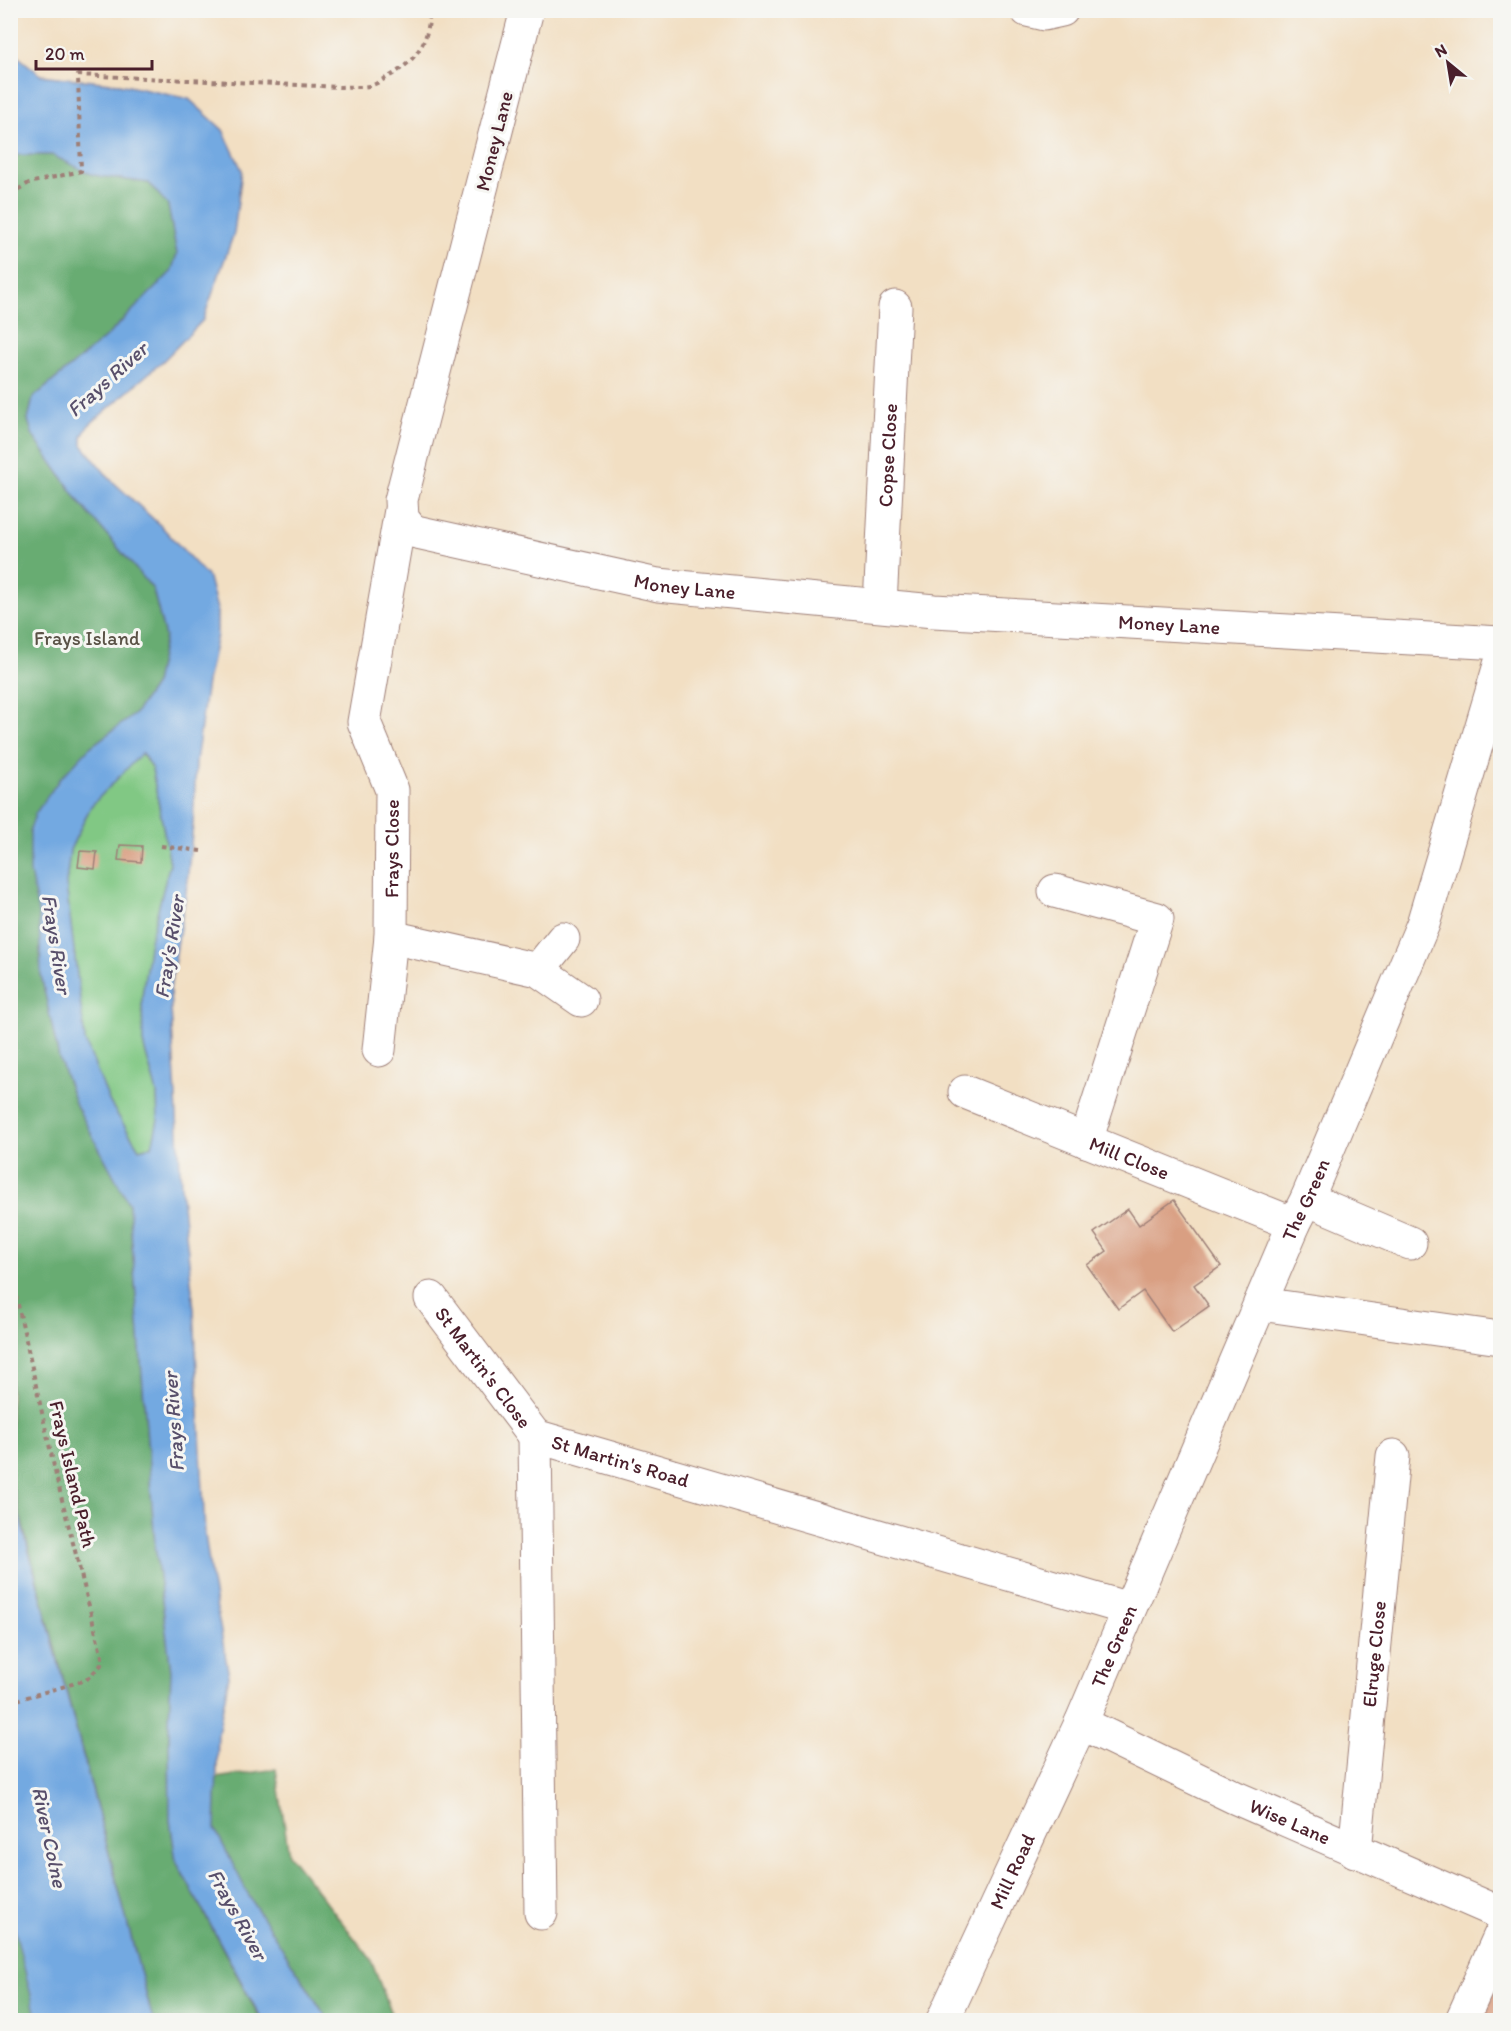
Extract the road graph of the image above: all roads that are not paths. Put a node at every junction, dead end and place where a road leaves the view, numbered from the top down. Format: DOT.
graph roads {
  1 [pos="527,10"];
  2 [pos="1027,10"];
  3 [pos="1062,10"];
  4 [pos="895,307"];
  5 [pos="401,510"];
  6 [pos="880,605"];
  7 [pos="1500,643"];
  8 [pos="1500,665"];
  9 [pos="1055,891"];
  10 [pos="392,937"];
  11 [pos="563,939"];
  12 [pos="538,970"];
  13 [pos="581,1000"];
  14 [pos="379,1050"];
  15 [pos="965,1092"];
  16 [pos="1086,1141"];
  17 [pos="1301,1212"];
  18 [pos="1410,1243"];
  19 [pos="431,1299"];
  20 [pos="1260,1304"];
  21 [pos="1500,1338"];
  22 [pos="535,1436"];
  23 [pos="1393,1456"];
  24 [pos="1129,1608"];
  25 [pos="1081,1723"];
  26 [pos="1355,1851"];
  27 [pos="541,1913"];
  28 [pos="1500,1913"];
  29 [pos="1500,1936"];
  30 [pos="943,2020"];
  31 [pos="1462,2020"];
  1 -- 5 [label="street, Money Lane"];
  2 -- 3 [label="street"];
  4 -- 6 [label="street, Copse Close"];
  5 -- 6 [label="street, Money Lane"];
  5 -- 10 [label="street, Frays Close"];
  6 -- 7 [label="street, Money Lane"];
  8 -- 17 [label="street, The Green"];
  9 -- 16 [label="street"];
  10 -- 12 [label="street"];
  10 -- 14 [label="street, Frays Close"];
  11 -- 12 [label="street"];
  12 -- 13 [label="street"];
  15 -- 16 [label="street, Mill Close"];
  16 -- 17 [label="street, Mill Close"];
  17 -- 18 [label="street, Mill Close"];
  17 -- 20 [label="street, The Green"];
  19 -- 22 [label="street, St Martin's Close"];
  20 -- 21 [label="street"];
  20 -- 24 [label="street, The Green"];
  22 -- 24 [label="street, St Martin's Road"];
  22 -- 27 [label="street, St Martin's Road"];
  23 -- 26 [label="street, Elruge Close"];
  24 -- 25 [label="street, The Green"];
  25 -- 26 [label="street, Wise Lane"];
  25 -- 30 [label="street, Mill Road"];
  26 -- 28 [label="street, Wise Lane"];
  29 -- 31 [label="street"];
}
